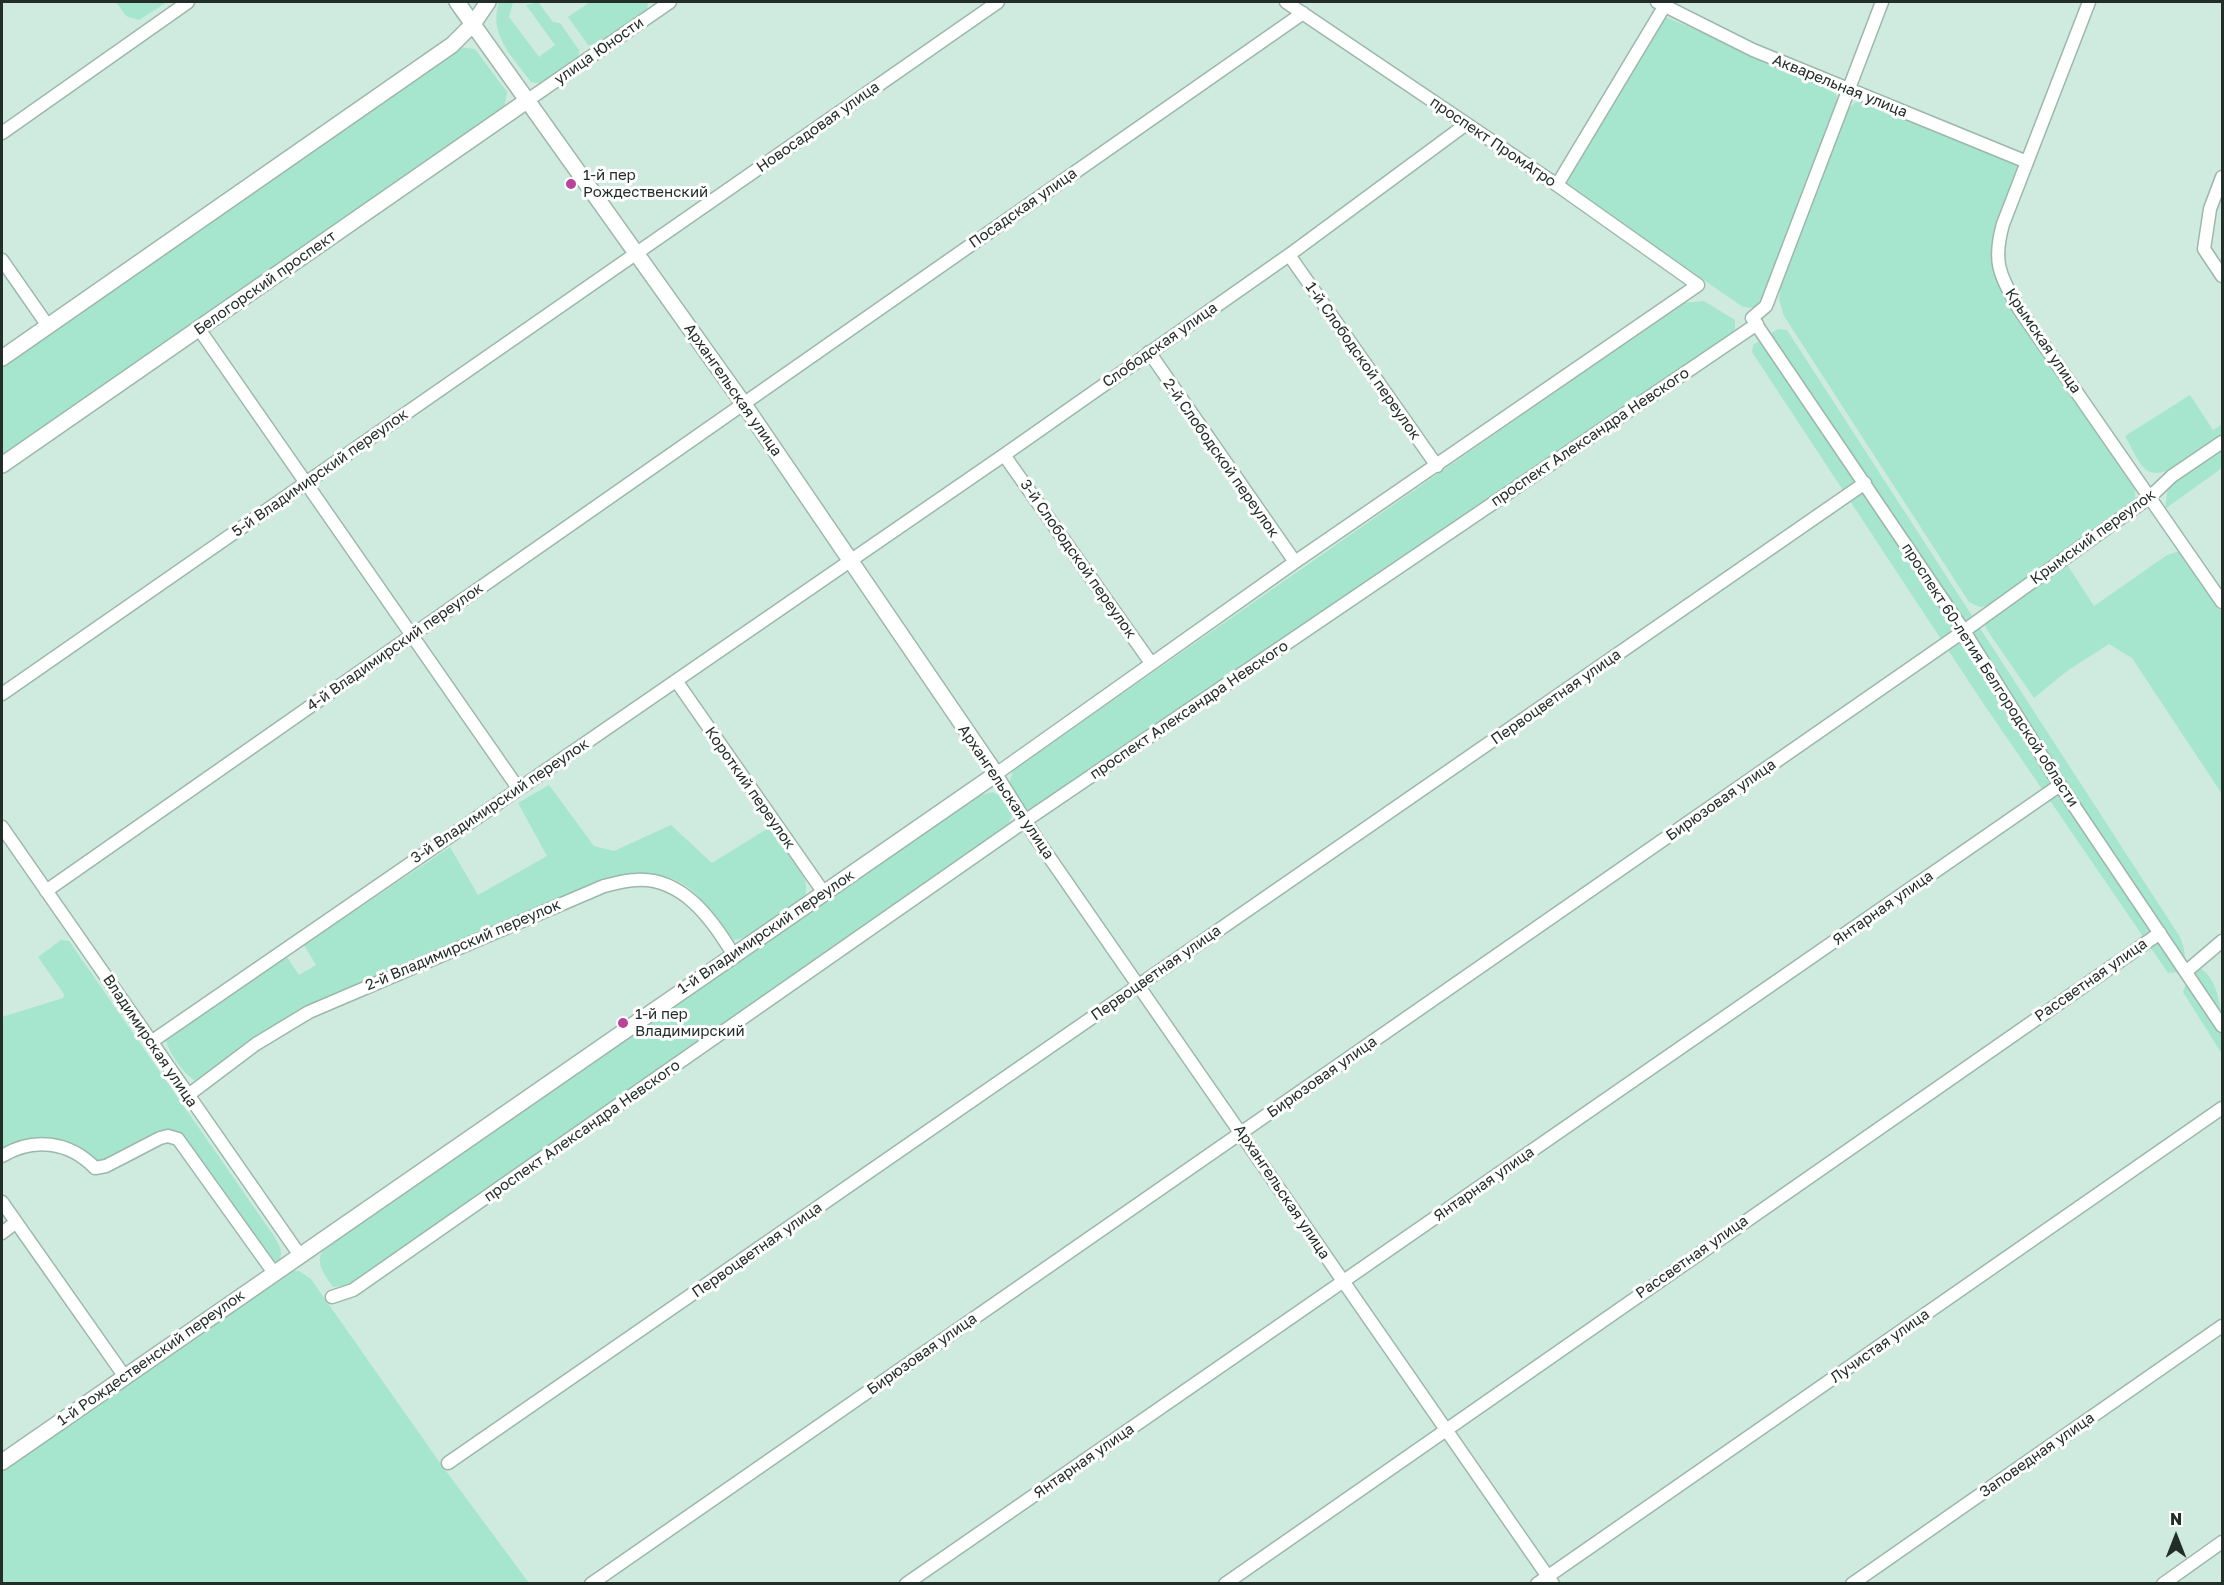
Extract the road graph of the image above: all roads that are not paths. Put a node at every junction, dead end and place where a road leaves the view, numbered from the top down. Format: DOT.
graph roads {
  1 [pos="188,2"];
  2 [pos="457,2"];
  3 [pos="488,2"];
  4 [pos="670,2"];
  5 [pos="998,2"];
  6 [pos="1286,2"];
  7 [pos="1882,2"];
  8 [pos="2089,2"];
  9 [pos="1663,3"];
  10 [pos="1303,13"];
  11 [pos="473,24"];
  12 [pos="1849,90"];
  13 [pos="528,100"];
  14 [pos="1465,125"];
  15 [pos="2,133"];
  16 [pos="2027,162"];
  17 [pos="2223,177"];
  18 [pos="1557,184"];
  19 [pos="638,253"];
  20 [pos="1289,255"];
  21 [pos="2,260"];
  22 [pos="2223,276"];
  23 [pos="1757,324"];
  24 [pos="48,326"];
  25 [pos="199,329"];
  26 [pos="1149,352"];
  27 [pos="2,358"];
  28 [pos="743,403"];
  29 [pos="2223,442"];
  30 [pos="1004,455"];
  31 [pos="2,465"];
  32 [pos="1437,466"];
  33 [pos="308,482"];
  34 [pos="1865,483"];
  35 [pos="2150,497"];
  36 [pos="850,560"];
  37 [pos="1295,562"];
  38 [pos="2223,602"];
  39 [pos="1964,631"];
  40 [pos="413,634"];
  41 [pos="1151,663"];
  42 [pos="677,682"];
  43 [pos="2,694"];
  44 [pos="996,774"];
  45 [pos="2060,784"];
  46 [pos="518,788"];
  47 [pos="1025,821"];
  48 [pos="2,827"];
  49 [pos="46,891"];
  50 [pos="824,893"];
  51 [pos="2160,933"];
  52 [pos="2223,941"];
  53 [pos="733,954"];
  54 [pos="2188,970"];
  55 [pos="1138,985"];
  56 [pos="2223,1026"];
  57 [pos="151,1042"];
  58 [pos="188,1096"];
  59 [pos="2223,1108"];
  60 [pos="1241,1133"];
  61 [pos="2,1156"];
  62 [pos="2,1202"];
  63 [pos="15,1222"];
  64 [pos="2,1233"];
  65 [pos="300,1254"];
  66 [pos="274,1273"];
  67 [pos="1343,1282"];
  68 [pos="332,1297"];
  69 [pos="2223,1326"];
  70 [pos="125,1377"];
  71 [pos="1444,1428"];
  72 [pos="2,1462"];
  73 [pos="448,1463"];
  74 [pos="2223,1542"];
  75 [pos="1551,1580"];
  76 [pos="591,1584"];
  77 [pos="906,1584"];
  78 [pos="1225,1584"];
  79 [pos="1537,1584"];
  80 [pos="1852,1584"];
  81 [pos="2163,1584"];
  1 -- 15 [label="street"];
  2 -- 11 [label="street, Архангельская улица"];
  3 -- 11 [label="street"];
  4 -- 13 [label="street, улица Юности"];
  5 -- 19 [label="street, Новосадовая улица"];
  6 -- 10 [label="street, проспект ПромАгро"];
  7 -- 12 [label="street"];
  8 -- 16 [label="street, Крымская улица"];
  9 -- 12 [label="street, Акварельная улица"];
  9 -- 18 [label="street"];
  10 -- 14 [label="street, проспект ПромАгро"];
  10 -- 28 [label="street, Посадская улица"];
  11 -- 13 [label="street, Архангельская улица"];
  11 -- 24 [label="street"];
  12 -- 16 [label="street, Акварельная улица"];
  12 -- 23 [label="street"];
  13 -- 19 [label="street, Архангельская улица"];
  13 -- 25 [label="street, Белогорский проспект"];
  14 -- 18 [label="street, проспект ПромАгро"];
  14 -- 20 [label="street, Слободская улица"];
  16 -- 35 [label="street, Крымская улица"];
  17 -- 22 [label="street"];
  18 -- 32 [label="street, проспект ПромАгро"];
  19 -- 28 [label="street, Архангельская улица"];
  19 -- 33 [label="street, 5-й Владимирский переулок"];
  20 -- 26 [label="street, Слободская улица"];
  20 -- 32 [label="street, 1-й Слободской переулок"];
  21 -- 24 [label="street"];
  23 -- 34 [label="street, проспект 60-летия Белгородской области"];
  23 -- 47 [label="street, проспект Александра Невского"];
  24 -- 27 [label="street"];
  25 -- 31 [label="street, Белогорский проспект"];
  25 -- 33 [label="street"];
  26 -- 30 [label="street, Слободская улица"];
  26 -- 37 [label="street, 2-й Слободской переулок"];
  28 -- 36 [label="street, Архангельская улица"];
  28 -- 40 [label="street, 4-й Владимирский переулок"];
  29 -- 35 [label="street, Крымский переулок"];
  30 -- 36 [label="street, Слободская улица"];
  30 -- 41 [label="street, 3-й Слободской переулок"];
  32 -- 37 [label="street"];
  33 -- 40 [label="street"];
  33 -- 43 [label="street, 5-й Владимирский переулок"];
  34 -- 39 [label="street, проспект 60-летия Белгородской области"];
  34 -- 55 [label="street, Первоцветная улица"];
  35 -- 38 [label="street, Крымская улица"];
  35 -- 39 [label="street, Крымский переулок"];
  36 -- 42 [label="street, 3-й Владимирский переулок"];
  36 -- 44 [label="street, Архангельская улица"];
  37 -- 41 [label="street"];
  39 -- 45 [label="street, проспект 60-летия Белгородской области"];
  39 -- 60 [label="street, Бирюзовая улица"];
  40 -- 46 [label="street"];
  40 -- 49 [label="street, 4-й Владимирский переулок"];
  41 -- 44 [label="street"];
  42 -- 46 [label="street, 3-й Владимирский переулок"];
  42 -- 50 [label="street, Короткий переулок"];
  44 -- 47 [label="street, Архангельская улица"];
  44 -- 50 [label="street, 1-й Владимирский переулок"];
  45 -- 51 [label="street, проспект 60-летия Белгородской области"];
  45 -- 67 [label="street, Янтарная улица"];
  46 -- 57 [label="street, 3-й Владимирский переулок"];
  47 -- 55 [label="street, Архангельская улица"];
  47 -- 68 [label="street, проспект Александра Невского"];
  48 -- 49 [label="street, Владимирская улица"];
  49 -- 57 [label="street, Владимирская улица"];
  50 -- 53 [label="street, 1-й Владимирский переулок"];
  51 -- 54 [label="street, проспект 60-летия Белгородской области"];
  51 -- 71 [label="street, Рассветная улица"];
  52 -- 54 [label="street"];
  53 -- 58 [label="street, 2-й Владимирский переулок"];
  53 -- 65 [label="street, 1-й Владимирский переулок"];
  54 -- 56 [label="street, проспект 60-летия Белгородской области"];
  55 -- 60 [label="street, Архангельская улица"];
  55 -- 73 [label="street, Первоцветная улица"];
  57 -- 58 [label="street, Владимирская улица"];
  58 -- 65 [label="street, Владимирская улица"];
  59 -- 75 [label="street, Лучистая улица"];
  60 -- 67 [label="street, Архангельская улица"];
  60 -- 76 [label="street, Бирюзовая улица"];
  61 -- 66 [label="street"];
  62 -- 63 [label="street"];
  63 -- 64 [label="street"];
  63 -- 70 [label="street"];
  65 -- 66 [label="street, 1-й Рождественский переулок"];
  66 -- 70 [label="street, 1-й Рождественский переулок"];
  67 -- 71 [label="street, Архангельская улица"];
  67 -- 77 [label="street, Янтарная улица"];
  69 -- 80 [label="street, Заповедная улица"];
  70 -- 72 [label="street, 1-й Рождественский переулок"];
  71 -- 75 [label="street, Архангельская улица"];
  71 -- 78 [label="street, Рассветная улица"];
  74 -- 81 [label="street"];
  75 -- 79 [label="street, Лучистая улица"];
}
